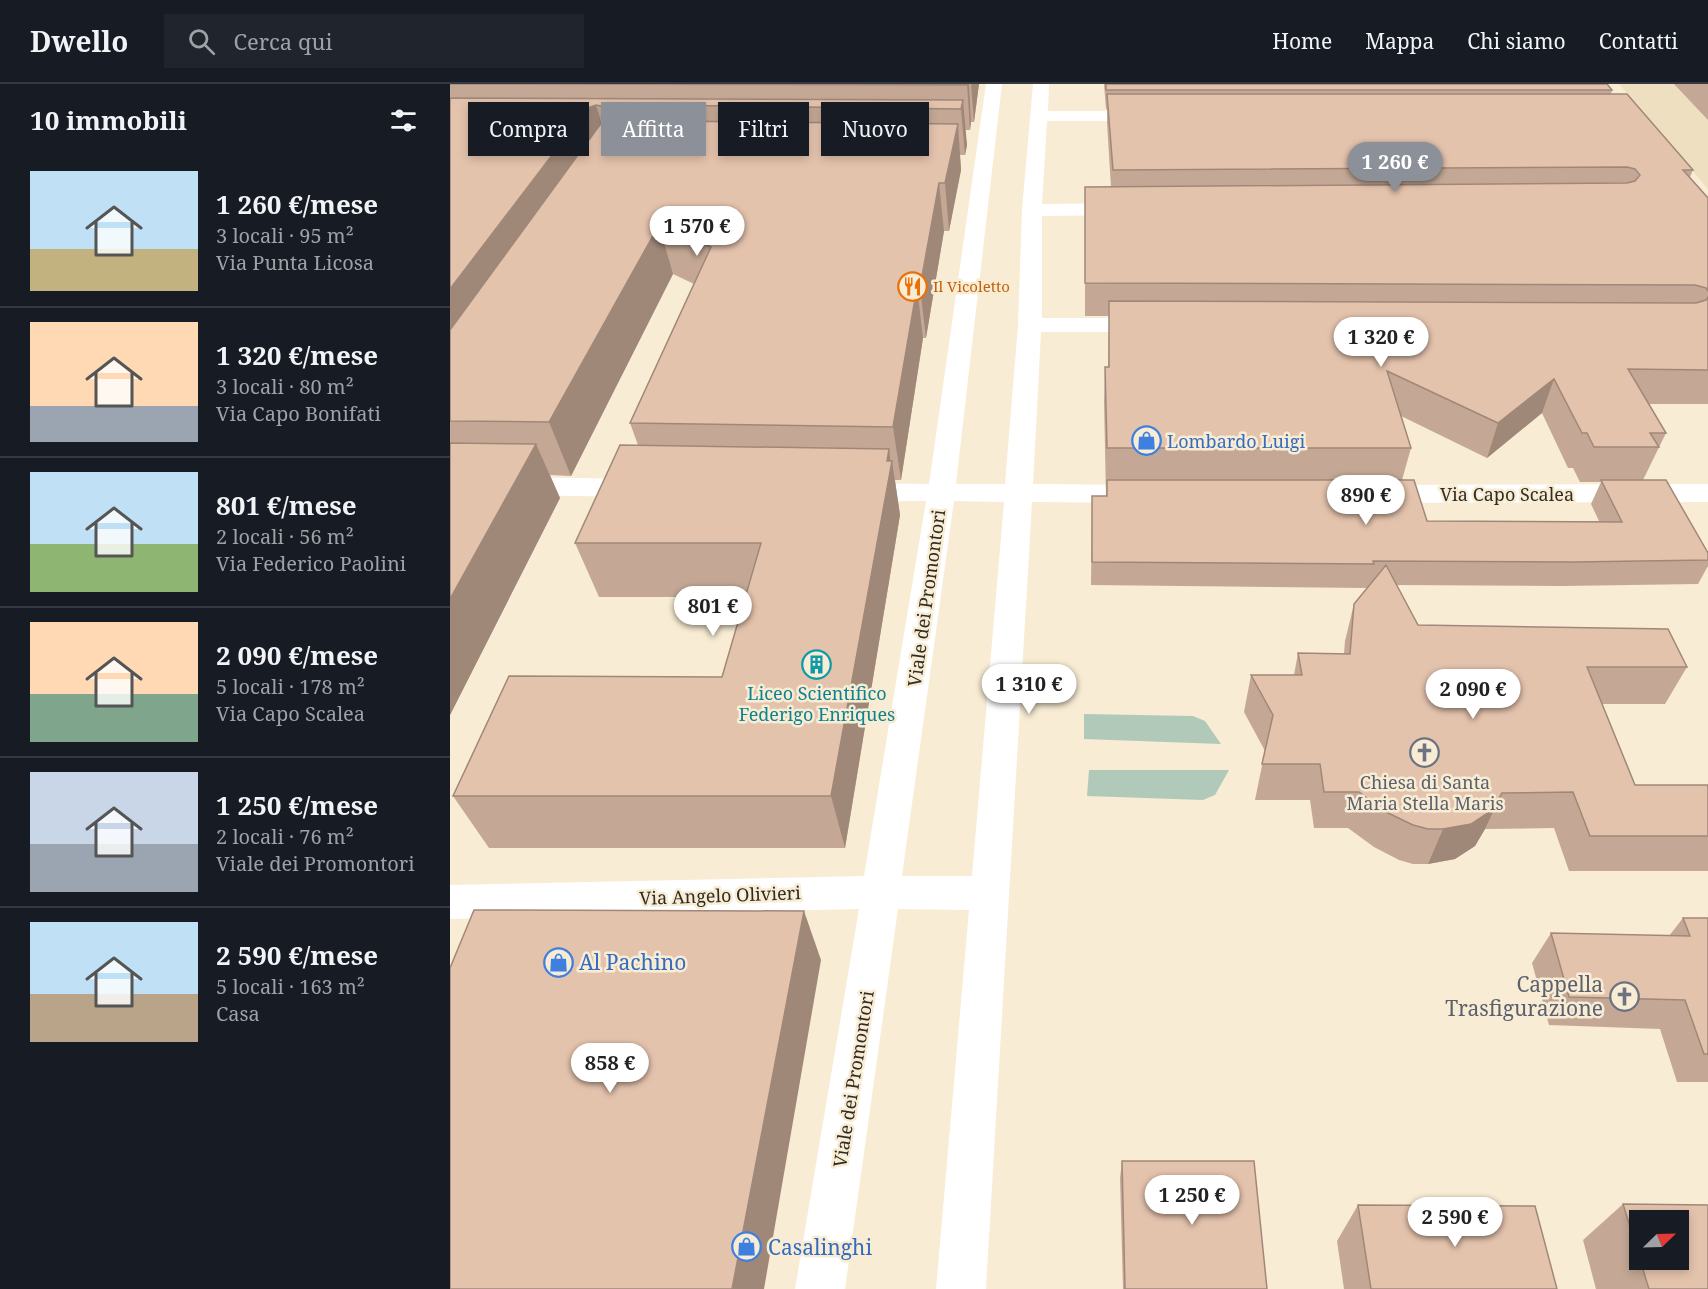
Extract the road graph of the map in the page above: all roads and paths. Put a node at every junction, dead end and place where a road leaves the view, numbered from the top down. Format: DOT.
graph roads {
  1 [pos="994,84"];
  2 [pos="1041,84"];
  3 [pos="1168,116"];
  4 [pos="1005,147"];
  5 [pos="1152,209"];
  6 [pos="1032,210"];
  7 [pos="1029,325"];
  8 [pos="1172,326"];
  9 [pos="450,485"];
  10 [pos="664,489"];
  11 [pos="831,491"];
  12 [pos="941,493"];
  13 [pos="1708,493"];
  14 [pos="1019,494"];
  15 [pos="1178,494"];
  16 [pos="1343,494"];
  17 [pos="882,892"];
  18 [pos="990,893"];
  19 [pos="450,902"];
  20 [pos="820,1289"];
  21 [pos="960,1289"];
  1 -- 4 [label="street, Viale dei Promontori"];
  2 -- 4 [label="street, Viale dei Promontori"];
  3 -- 4 [label="street"];
  4 -- 6 [label="street, Viale dei Promontori"];
  4 -- 12 [label="street, Viale dei Promontori"];
  5 -- 6 [label="street"];
  6 -- 7 [label="street, Viale dei Promontori"];
  7 -- 8 [label="street"];
  7 -- 14 [label="street, Viale dei Promontori"];
  9 -- 10 [label="street"];
  11 -- 12 [label="street"];
  12 -- 14 [label="street"];
  12 -- 17 [label="street, Viale dei Promontori"];
  13 -- 16 [label="street, Via Capo Scalea"];
  14 -- 15 [label="street"];
  14 -- 18 [label="street, Viale dei Promontori"];
  17 -- 18 [label="street, Via Angelo Olivieri"];
  17 -- 19 [label="street, Via Angelo Olivieri"];
  17 -- 20 [label="street, Viale dei Promontori"];
  18 -- 21 [label="street, Viale dei Promontori"];
}
